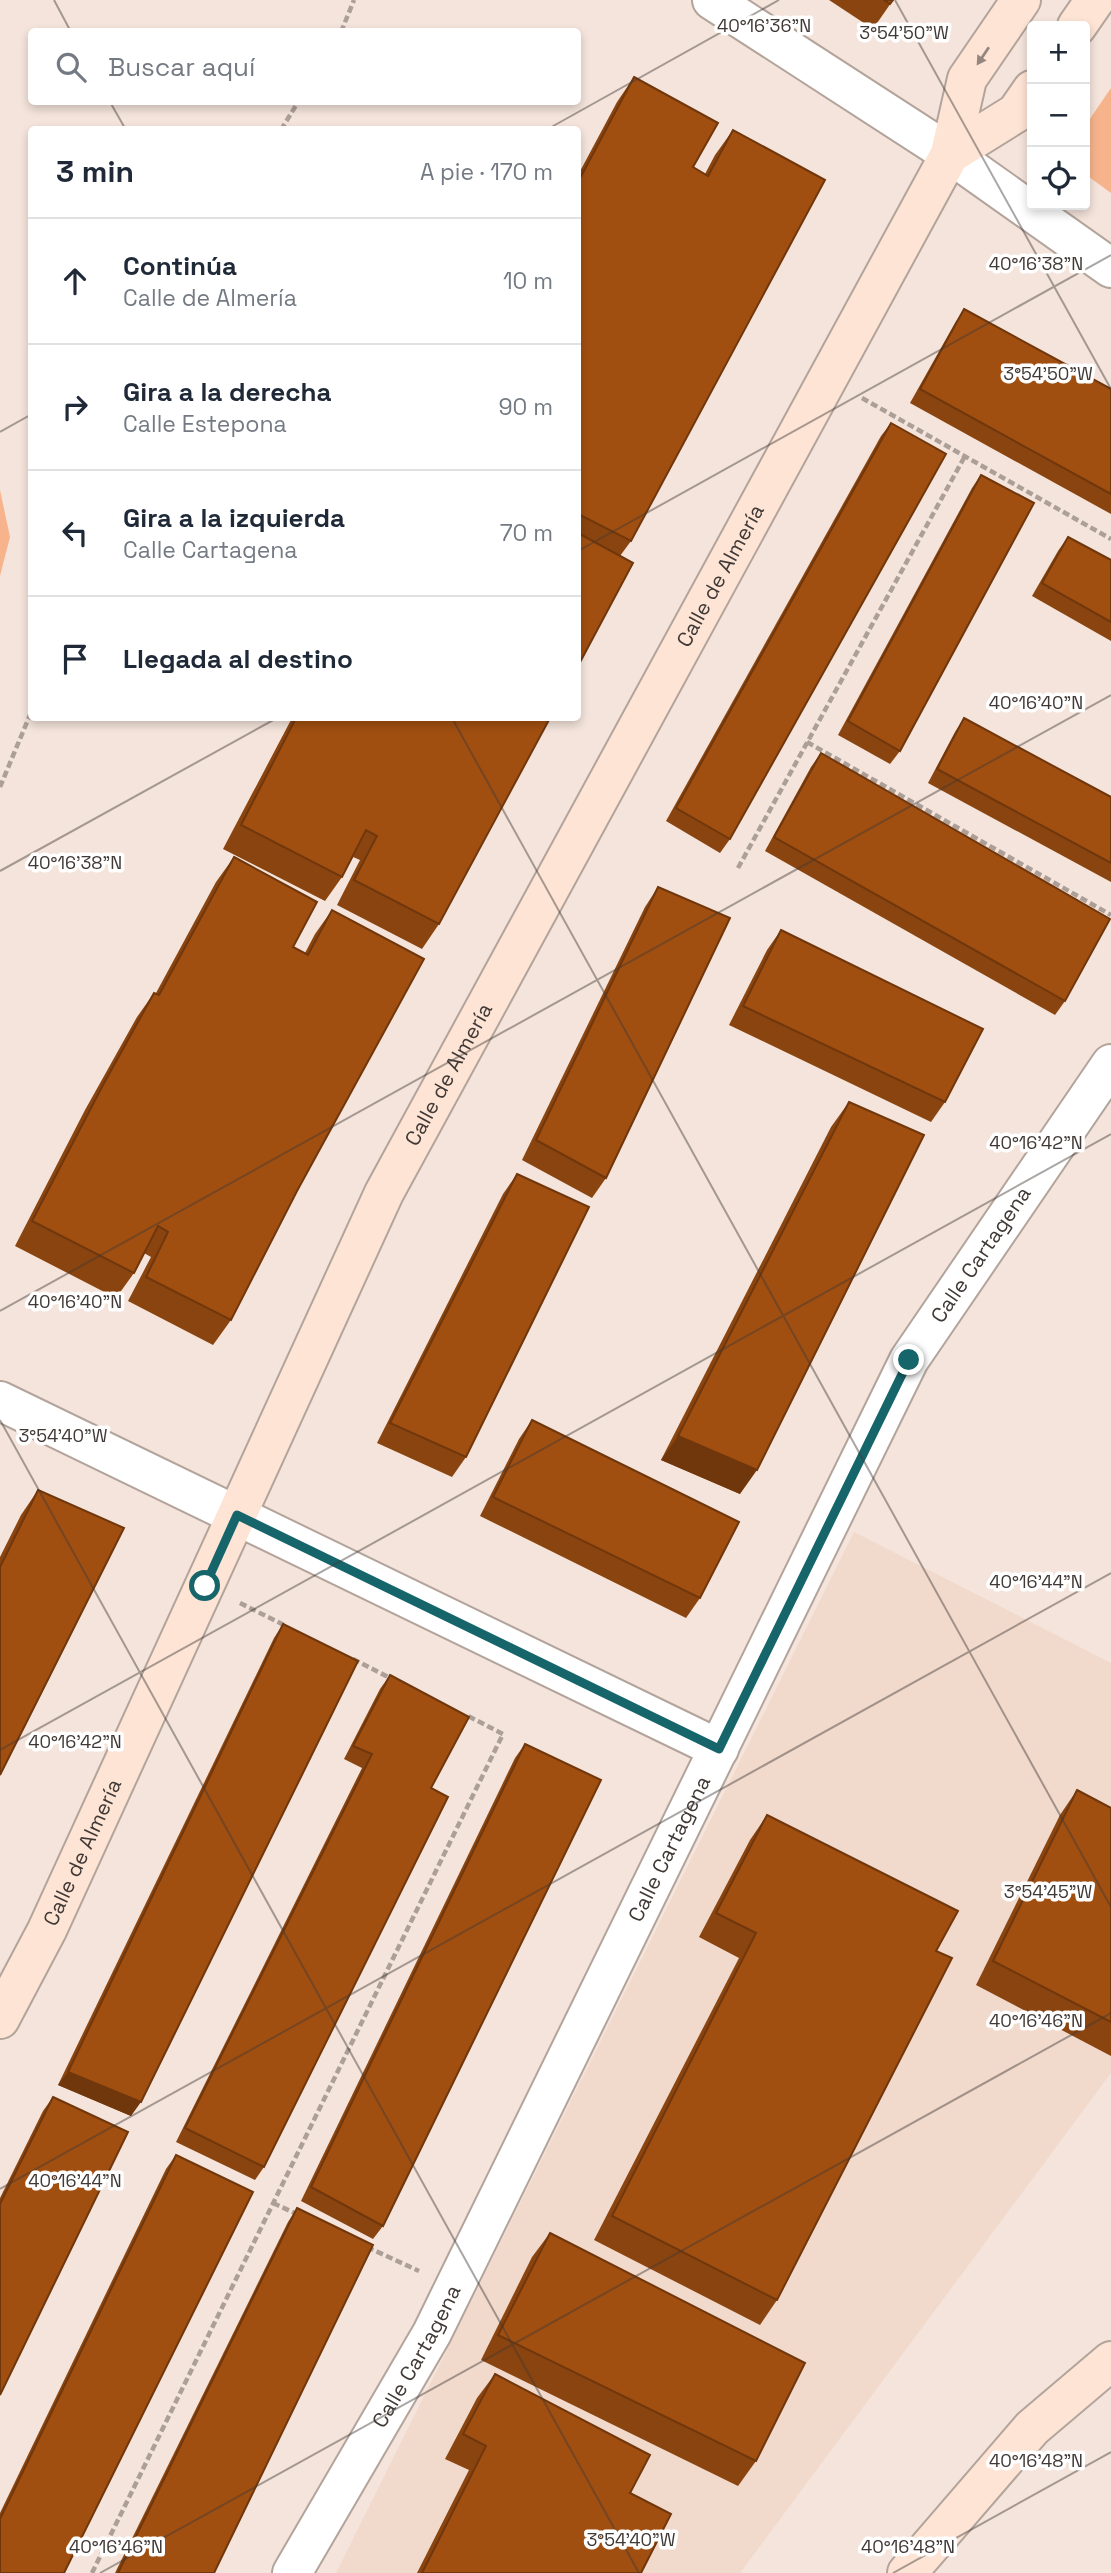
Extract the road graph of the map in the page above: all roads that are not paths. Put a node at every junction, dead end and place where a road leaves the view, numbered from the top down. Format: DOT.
graph roads {
  1 [pos="712,0"];
  2 [pos="1021,0"];
  3 [pos="1095,0"];
  4 [pos="1080,21"];
  5 [pos="1027,98"];
  6 [pos="950,154"];
  7 [pos="1111,268"];
  8 [pos="1111,1064"];
  9 [pos="0,1401"];
  10 [pos="237,1515"];
  11 [pos="719,1749"];
  12 [pos="0,2019"];
  13 [pos="1111,2361"];
  14 [pos="292,2573"];
  15 [pos="907,2573"];
  1 -- 6 [label="street"];
  2 -- 6 [label="street, Calle de Almería, one-way"];
  3 -- 4 [label="street"];
  5 -- 6 [label="street"];
  6 -- 7 [label="street"];
  6 -- 10 [label="street, Calle de Almería"];
  8 -- 11 [label="street, Calle Cartagena"];
  9 -- 10 [label="street"];
  10 -- 11 [label="street"];
  10 -- 12 [label="street, Calle de Almería"];
  11 -- 14 [label="street, Calle Cartagena"];
  13 -- 15 [label="street"];
}
